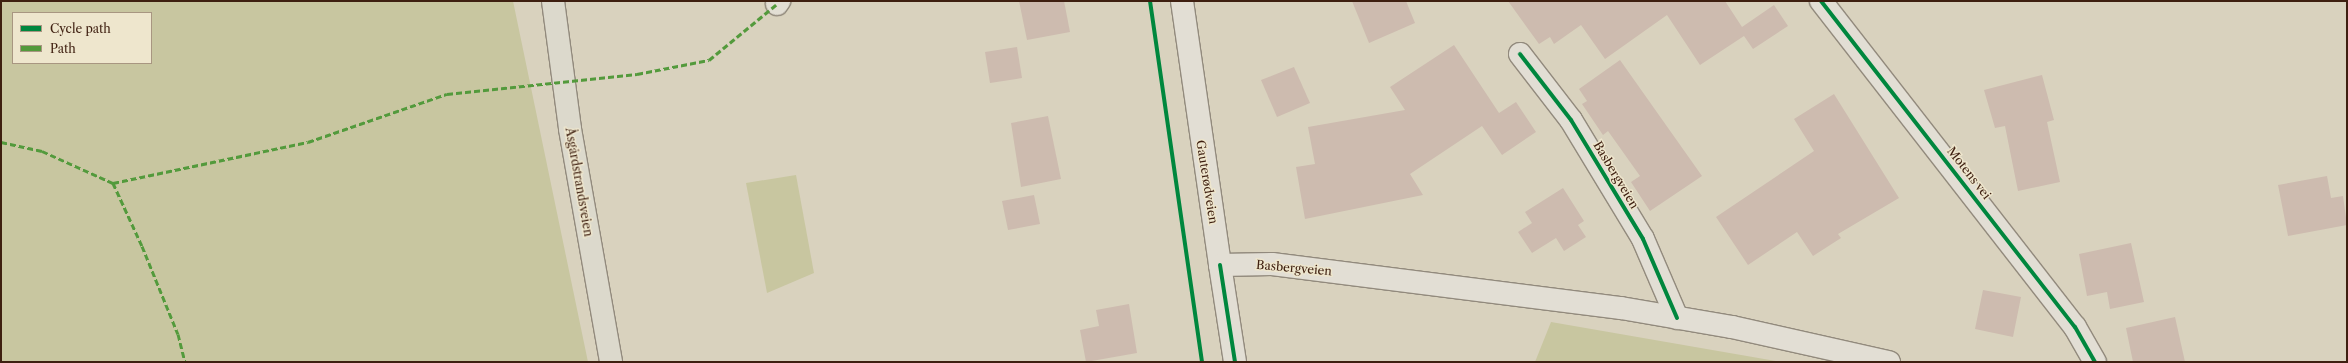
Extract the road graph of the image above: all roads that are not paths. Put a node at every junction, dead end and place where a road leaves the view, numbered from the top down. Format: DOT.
graph roads {
  1 [pos="554,1"];
  2 [pos="1182,1"];
  3 [pos="1821,1"];
  4 [pos="1520,54"];
  5 [pos="1220,265"];
  6 [pos="1677,318"];
  7 [pos="611,362"];
  8 [pos="1235,362"];
  9 [pos="1889,362"];
  10 [pos="2094,362"];
  1 -- 7 [label="main road, Åsgårdstrandsveien"];
  2 -- 5 [label="main road, Gauterødveien"];
  3 -- 10 [label="main road, Motens vei"];
  4 -- 6 [label="main road, Basbergveien"];
  5 -- 6 [label="main road, Basbergveien"];
  5 -- 8 [label="main road, Gauterødveien"];
  6 -- 9 [label="main road, Basbergveien"];
}
